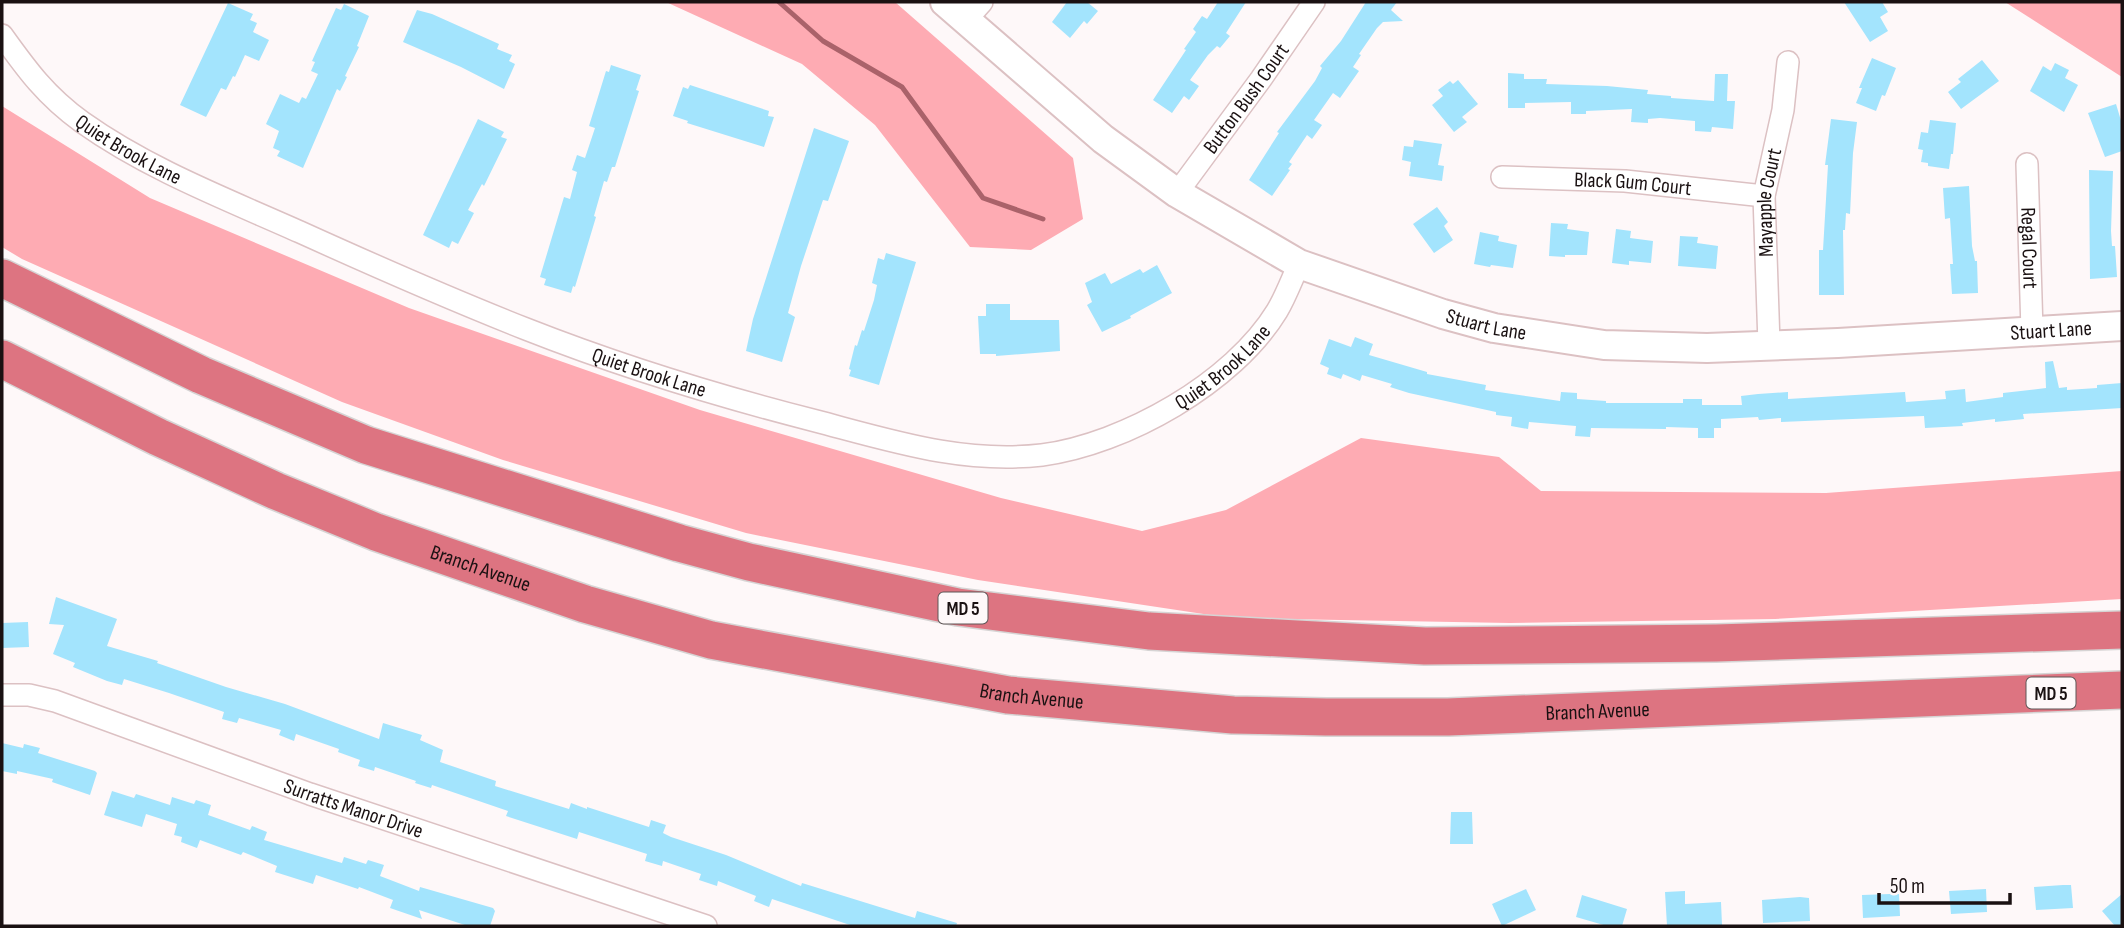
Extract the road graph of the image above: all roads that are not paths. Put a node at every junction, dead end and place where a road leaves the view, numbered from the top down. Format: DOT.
graph roads {
  1 [pos="1314,2"];
  2 [pos="964,8"];
  3 [pos="2,35"];
  4 [pos="1788,62"];
  5 [pos="2027,164"];
  6 [pos="1502,177"];
  7 [pos="1177,193"];
  8 [pos="1764,196"];
  9 [pos="1299,264"];
  10 [pos="2,278"];
  11 [pos="2122,326"];
  12 [pos="2032,331"];
  13 [pos="1769,344"];
  14 [pos="2,359"];
  15 [pos="2122,630"];
  16 [pos="2122,690"];
  17 [pos="2,695"];
  18 [pos="706,926"];
  1 -- 7 [label="street, Button Bush Court"];
  2 -- 7 [label="street, Stuart Lane"];
  3 -- 9 [label="street, Quiet Brook Lane"];
  4 -- 8 [label="street, Mayapple Court"];
  5 -- 12 [label="street, Regal Court"];
  6 -- 8 [label="street, Black Gum Court"];
  7 -- 9 [label="street, Stuart Lane"];
  8 -- 13 [label="street, Mayapple Court"];
  9 -- 13 [label="street, Stuart Lane"];
  10 -- 15 [label="highway, MD 5"];
  11 -- 12 [label="street, Stuart Lane"];
  12 -- 13 [label="street, Stuart Lane"];
  14 -- 16 [label="highway, Branch Avenue / MD 5"];
  17 -- 18 [label="street, Surratts Manor Drive"];
}
